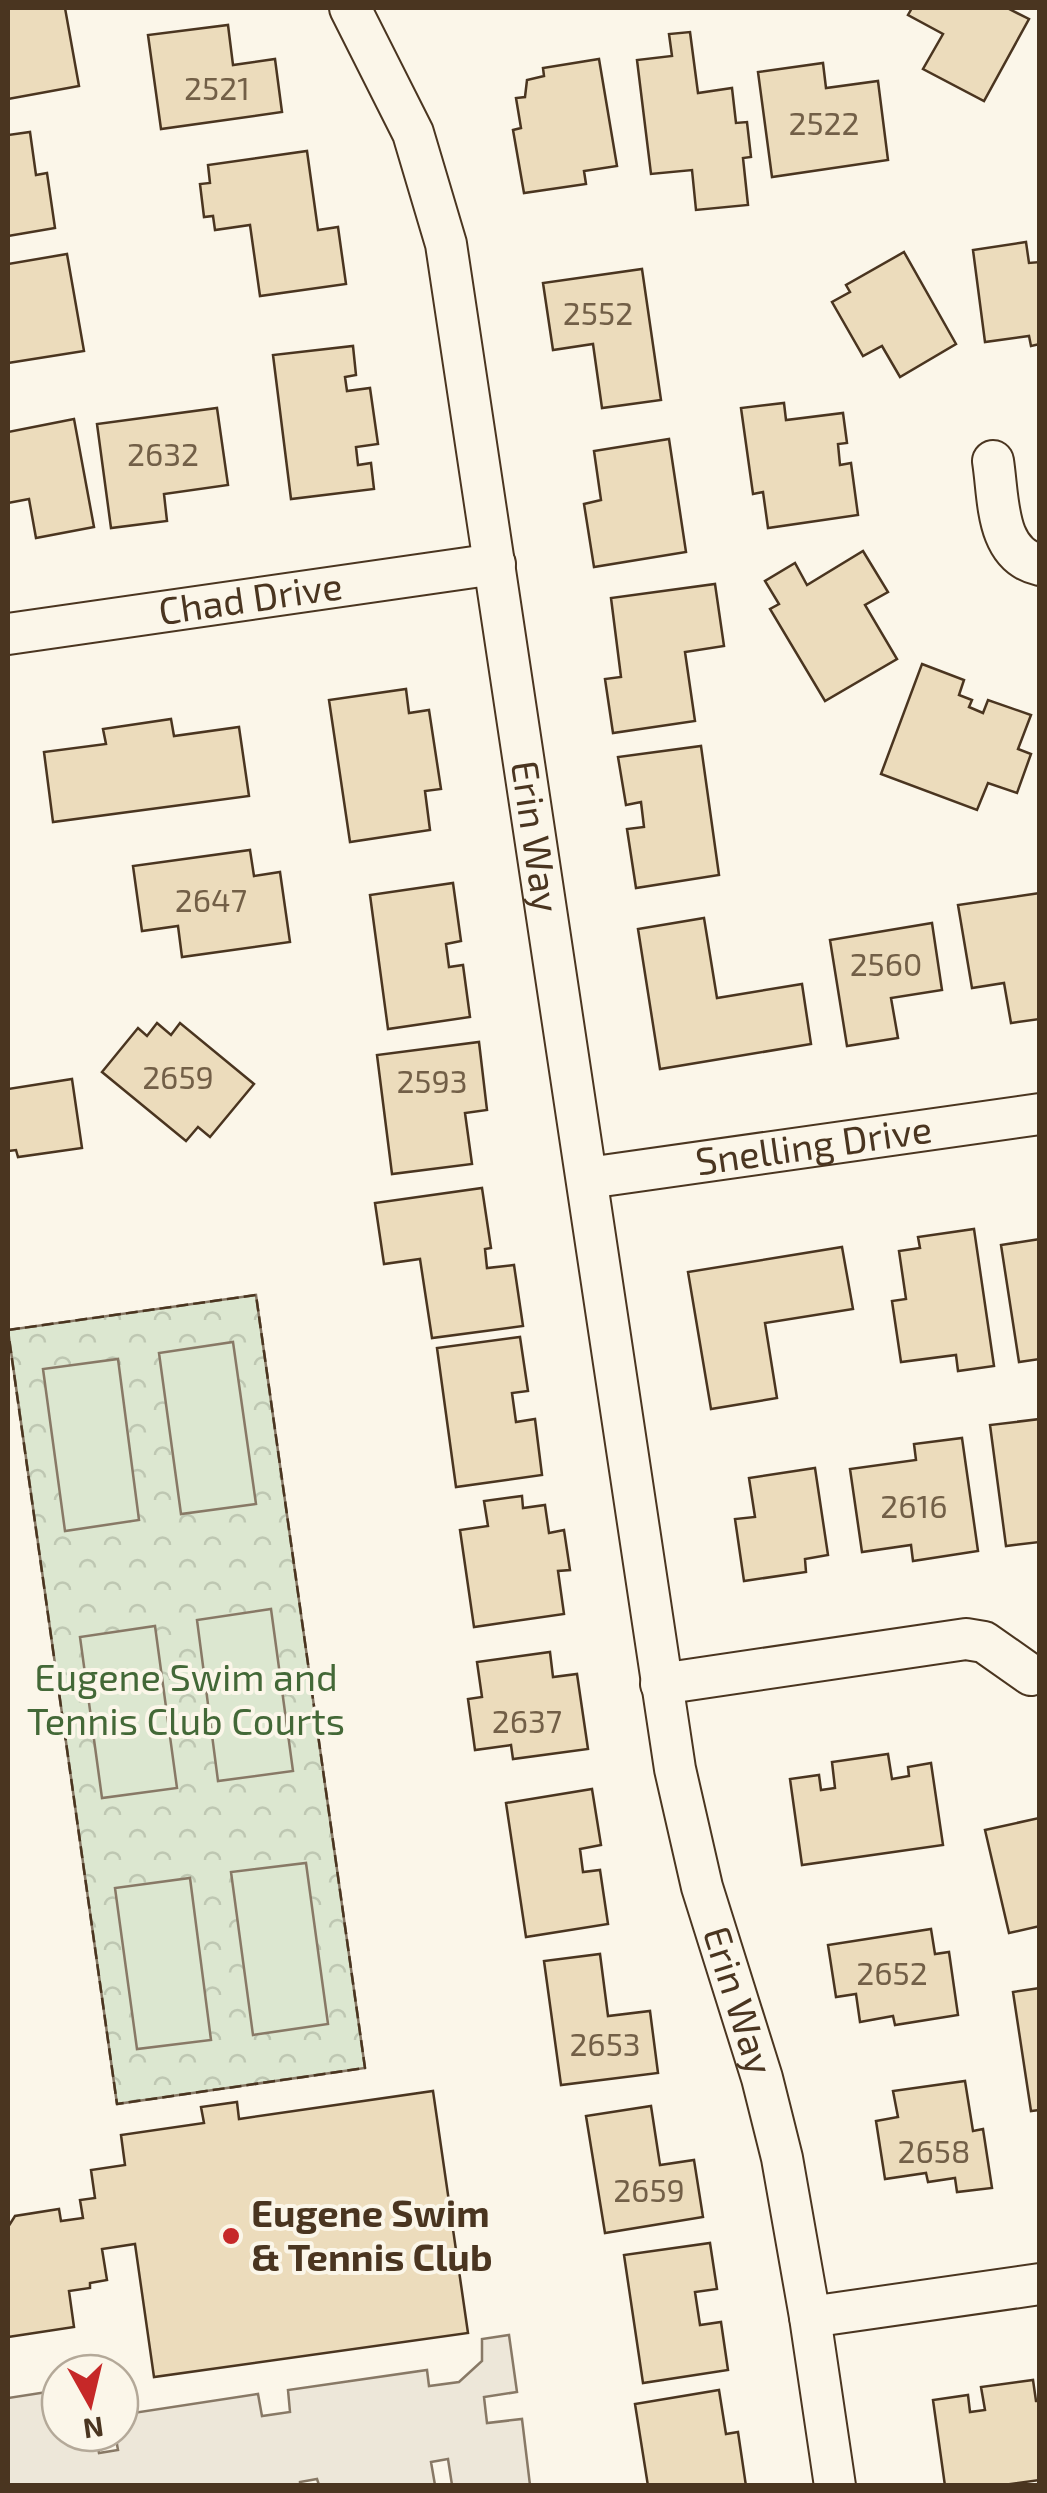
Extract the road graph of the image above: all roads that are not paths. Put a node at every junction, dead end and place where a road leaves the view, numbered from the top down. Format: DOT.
graph roads {
  1 [pos="350,8"];
  2 [pos="993,461"];
  3 [pos="495,564"];
  4 [pos="1040,564"];
  5 [pos="8,634"];
  6 [pos="1040,1114"];
  7 [pos="588,1178"];
  8 [pos="1031,1676"];
  9 [pos="661,1684"];
  10 [pos="1040,2284"];
  11 [pos="810,2317"];
  12 [pos="835,2486"];
  1 -- 3 [label="street, Erin Way"];
  2 -- 4 [label="street"];
  3 -- 5 [label="street, Chad Drive"];
  3 -- 7 [label="street, Erin Way"];
  6 -- 7 [label="street, Snelling Drive"];
  7 -- 9 [label="street, Erin Way"];
  8 -- 9 [label="street"];
  9 -- 11 [label="street, Erin Way"];
  10 -- 11 [label="street"];
  11 -- 12 [label="street, Erin Way"];
}
